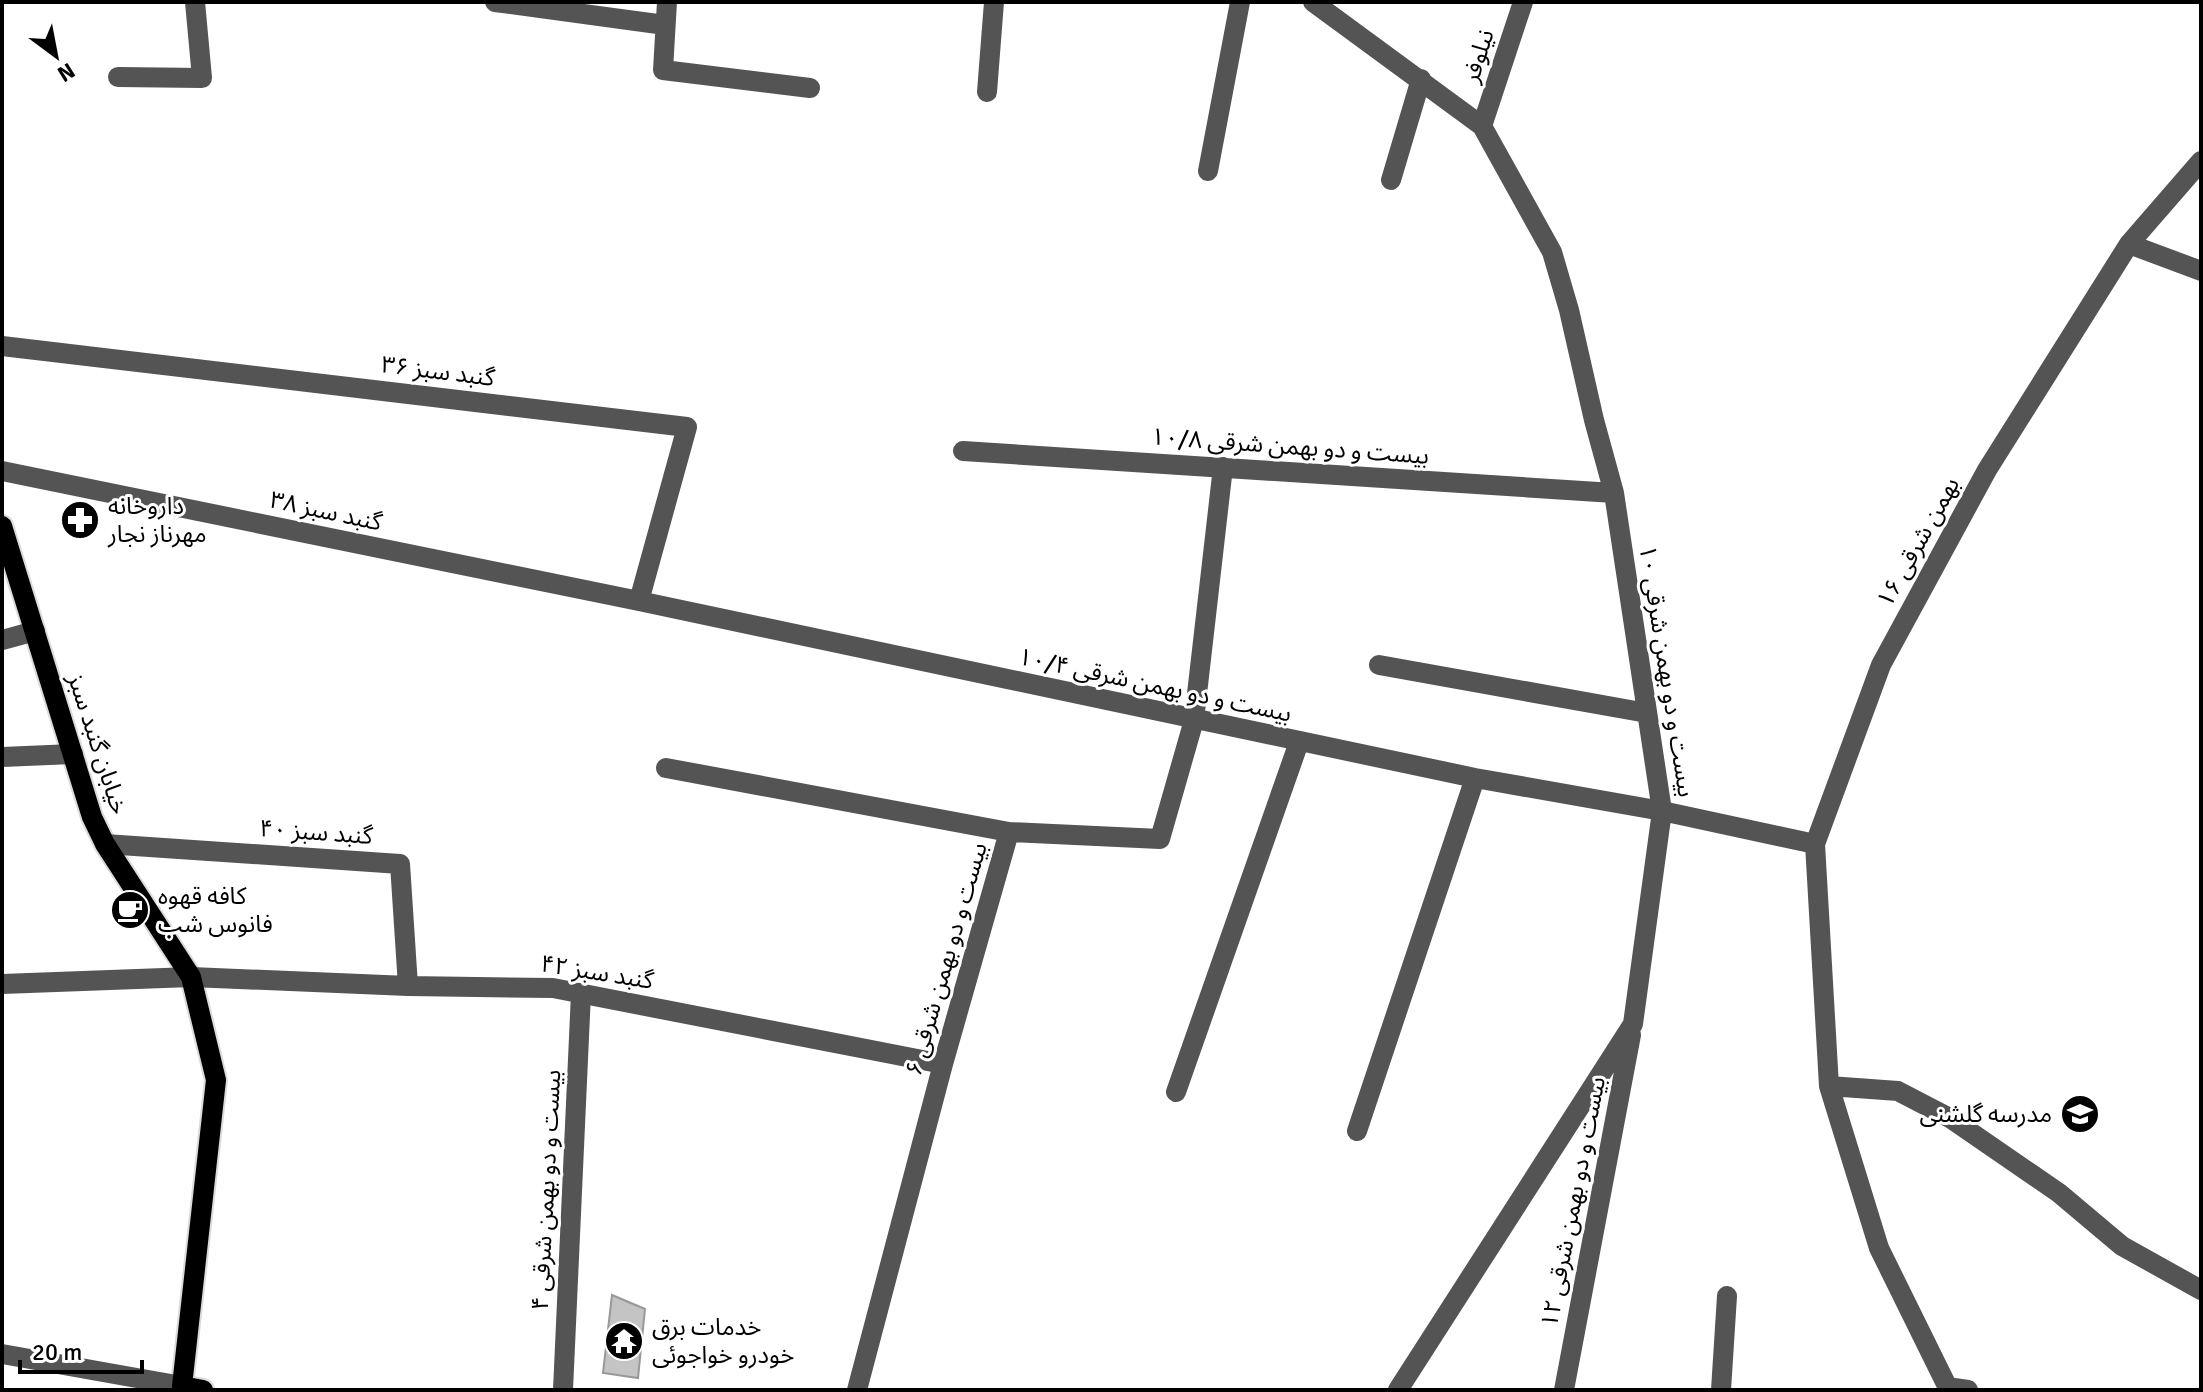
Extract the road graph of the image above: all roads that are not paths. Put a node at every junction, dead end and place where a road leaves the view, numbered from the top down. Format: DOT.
graph roads {
  1 [pos="195,2"];
  2 [pos="495,2"];
  3 [pos="667,2"];
  4 [pos="994,2"];
  5 [pos="1240,2"];
  6 [pos="1313,2"];
  7 [pos="1523,2"];
  8 [pos="665,25"];
  9 [pos="118,77"];
  10 [pos="1421,79"];
  11 [pos="810,88"];
  12 [pos="987,92"];
  13 [pos="1482,126"];
  14 [pos="2201,161"];
  15 [pos="1208,171"];
  16 [pos="1391,180"];
  17 [pos="2129,244"];
  18 [pos="2201,271"];
  19 [pos="2,346"];
  20 [pos="963,451"];
  21 [pos="1223,467"];
  22 [pos="2,471"];
  23 [pos="1614,493"];
  24 [pos="2,526"];
  25 [pos="639,601"];
  26 [pos="35,631"];
  27 [pos="2,640"];
  28 [pos="1379,665"];
  29 [pos="1647,713"];
  30 [pos="1194,720"];
  31 [pos="1299,742"];
  32 [pos="73,754"];
  33 [pos="2,757"];
  34 [pos="666,768"];
  35 [pos="1475,778"];
  36 [pos="1662,811"];
  37 [pos="1009,832"];
  38 [pos="105,844"];
  39 [pos="1815,844"];
  40 [pos="191,977"];
  41 [pos="2,984"];
  42 [pos="408,986"];
  43 [pos="581,993"];
  44 [pos="1633,1024"];
  45 [pos="943,1064"];
  46 [pos="1829,1086"];
  47 [pos="1176,1092"];
  48 [pos="1357,1131"];
  49 [pos="2201,1290"];
  50 [pos="1727,1296"];
  51 [pos="2,1354"];
  52 [pos="1948,1388"];
  53 [pos="189,1389"];
  54 [pos="563,1390"];
  55 [pos="857,1390"];
  56 [pos="1398,1390"];
  57 [pos="1564,1390"];
  58 [pos="1721,1390"];
  59 [pos="1968,1390"];
  1 -- 9 [label="street"];
  2 -- 8 [label="street"];
  3 -- 8 [label="street"];
  4 -- 12 [label="street"];
  5 -- 15 [label="street"];
  6 -- 10 [label="street, بیست و دو بهمن شرقی ۱۰"];
  7 -- 13 [label="street, نیلوفر"];
  8 -- 11 [label="street"];
  10 -- 13 [label="street, بیست و دو بهمن شرقی ۱۰"];
  10 -- 16 [label="street"];
  13 -- 23 [label="street, بیست و دو بهمن شرقی ۱۰"];
  14 -- 17 [label="street, بهمن شرقی ۱۶"];
  17 -- 18 [label="street"];
  17 -- 39 [label="street, بهمن شرقی ۱۶"];
  19 -- 25 [label="street, گنبد سبز ۳۶"];
  20 -- 21 [label="street, بیست و دو بهمن شرقی ۱۰/۸"];
  21 -- 23 [label="street, بیست و دو بهمن شرقی ۱۰/۸"];
  21 -- 30 [label="street"];
  22 -- 25 [label="street, گنبد سبز ۳۸"];
  23 -- 29 [label="street, بیست و دو بهمن شرقی ۱۰"];
  24 -- 26 [label="main road, خیابان گنبد سبز"];
  25 -- 30 [label="street, بیست و دو بهمن شرقی ۱۰/۴"];
  26 -- 27 [label="street"];
  26 -- 32 [label="main road, خیابان گنبد سبز"];
  28 -- 29 [label="street"];
  29 -- 36 [label="street, بیست و دو بهمن شرقی ۱۰"];
  30 -- 31 [label="street, بیست و دو بهمن شرقی ۱۰/۴"];
  30 -- 37 [label="street"];
  31 -- 35 [label="street, بیست و دو بهمن شرقی ۱۰/۴"];
  31 -- 47 [label="street"];
  32 -- 33 [label="street"];
  32 -- 38 [label="main road, خیابان گنبد سبز"];
  34 -- 37 [label="street, بیست و دو بهمن شرقی ۶"];
  35 -- 36 [label="street, بیست و دو بهمن شرقی ۱۰/۴"];
  35 -- 48 [label="street"];
  36 -- 39 [label="street"];
  36 -- 44 [label="street, بیست و دو بهمن شرقی ۱۰"];
  37 -- 45 [label="street, بیست و دو بهمن شرقی ۶"];
  38 -- 40 [label="main road, خیابان گنبد سبز"];
  38 -- 42 [label="street, گنبد سبز ۴۰"];
  39 -- 46 [label="street"];
  40 -- 41 [label="street, گنبد سبز ۴۲"];
  40 -- 42 [label="street, گنبد سبز ۴۲"];
  40 -- 53 [label="main road, خیابان گنبد سبز"];
  42 -- 43 [label="street, گنبد سبز ۴۲"];
  43 -- 45 [label="street, گنبد سبز ۴۲"];
  43 -- 54 [label="street, بیست و دو بهمن شرقی ۴"];
  44 -- 56 [label="street, بیست و دو بهمن شرقی ۱۰"];
  44 -- 57 [label="street, بیست و دو بهمن شرقی ۱۲"];
  45 -- 55 [label="street, بیست و دو بهمن شرقی ۶"];
  46 -- 49 [label="street"];
  46 -- 52 [label="street"];
  50 -- 58 [label="street"];
  51 -- 53 [label="street"];
  52 -- 59 [label="street"];
}
